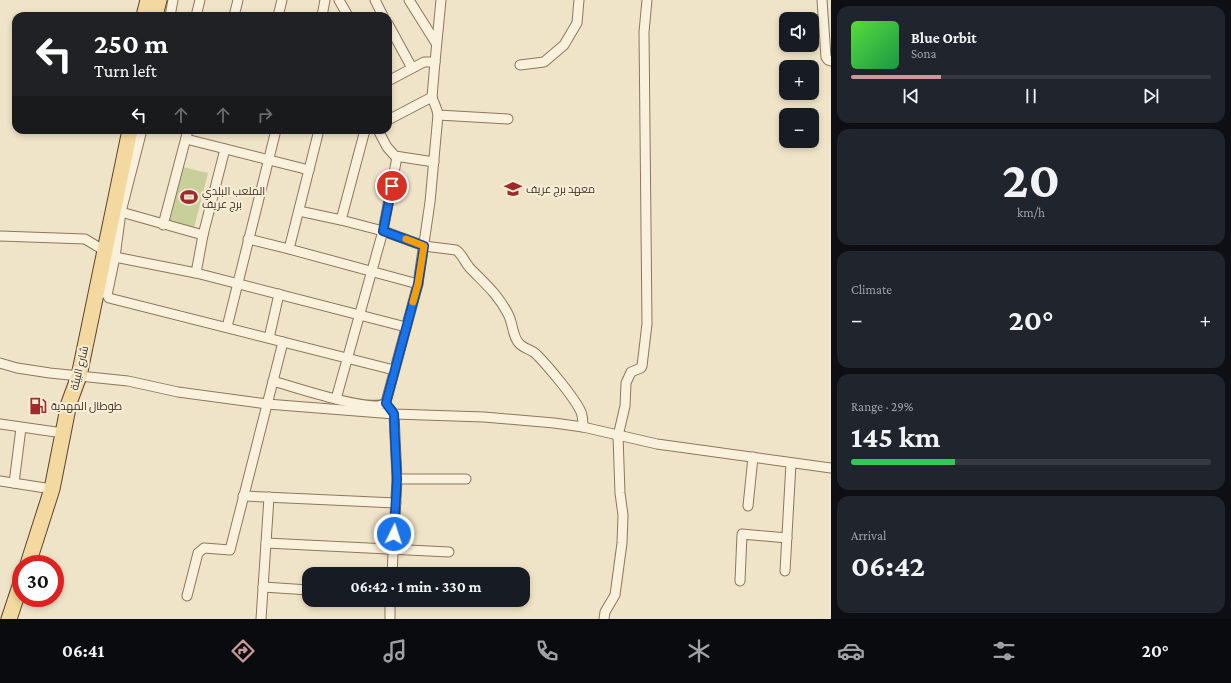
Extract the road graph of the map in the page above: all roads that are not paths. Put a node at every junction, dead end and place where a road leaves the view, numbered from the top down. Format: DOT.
graph roads {
  1 [pos="148,0"];
  2 [pos="159,0"];
  3 [pos="173,0"];
  4 [pos="200,0"];
  5 [pos="238,0"];
  6 [pos="282,0"];
  7 [pos="325,0"];
  8 [pos="339,0"];
  9 [pos="375,0"];
  10 [pos="409,0"];
  11 [pos="441,0"];
  12 [pos="579,0"];
  13 [pos="647,0"];
  14 [pos="822,0"];
  15 [pos="145,12"];
  16 [pos="156,12"];
  17 [pos="171,12"];
  18 [pos="197,12"];
  19 [pos="235,12"];
  20 [pos="279,12"];
  21 [pos="323,12"];
  22 [pos="346,12"];
  23 [pos="382,12"];
  24 [pos="392,31"];
  25 [pos="436,43"];
  26 [pos="831,61"];
  27 [pos="435,62"];
  28 [pos="520,65"];
  29 [pos="412,68"];
  30 [pos="392,79"];
  31 [pos="432,97"];
  32 [pos="438,115"];
  33 [pos="392,118"];
  34 [pos="508,119"];
  35 [pos="120,134"];
  36 [pos="129,134"];
  37 [pos="141,134"];
  38 [pos="187,134"];
  39 [pos="275,134"];
  40 [pos="318,134"];
  41 [pos="364,134"];
  42 [pos="380,134"];
  43 [pos="225,149"];
  44 [pos="397,157"];
  45 [pos="269,160"];
  46 [pos="434,162"];
  47 [pos="309,170"];
  48 [pos="299,211"];
  49 [pos="121,212"];
  50 [pos="341,220"];
  51 [pos="163,225"];
  52 [pos="383,231"];
  53 [pos="0,236"];
  54 [pos="203,236"];
  55 [pos="248,239"];
  56 [pos="424,246"];
  57 [pos="289,249"];
  58 [pos="106,251"];
  59 [pos="372,271"];
  60 [pos="196,273"];
  61 [pos="238,284"];
  62 [pos="418,284"];
  63 [pos="279,294"];
  64 [pos="361,314"];
  65 [pos="227,327"];
  66 [pos="406,327"];
  67 [pos="269,338"];
  68 [pos="283,342"];
  69 [pos="348,359"];
  70 [pos="0,363"];
  71 [pos="394,370"];
  72 [pos="75,376"];
  73 [pos="273,381"];
  74 [pos="336,399"];
  75 [pos="386,403"];
  76 [pos="267,404"];
  77 [pos="394,414"];
  78 [pos="0,424"];
  79 [pos="582,427"];
  80 [pos="21,428"];
  81 [pos="63,432"];
  82 [pos="618,436"];
  83 [pos="753,457"];
  84 [pos="791,463"];
  85 [pos="831,468"];
  86 [pos="397,479"];
  87 [pos="466,479"];
  88 [pos="0,481"];
  89 [pos="14,483"];
  90 [pos="52,489"];
  91 [pos="243,496"];
  92 [pos="269,497"];
  93 [pos="396,503"];
  94 [pos="748,506"];
  95 [pos="787,538"];
  96 [pos="266,543"];
  97 [pos="393,550"];
  98 [pos="448,552"];
  99 [pos="31,555"];
  100 [pos="392,567"];
  101 [pos="785,571"];
  102 [pos="740,581"];
  103 [pos="263,587"];
  104 [pos="302,590"];
  105 [pos="187,596"];
  106 [pos="13,607"];
  107 [pos="390,607"];
  108 [pos="9,619"];
  109 [pos="261,619"];
  110 [pos="390,619"];
  111 [pos="604,619"];
  1 -- 15 [label="main road"];
  2 -- 16 [label="main road"];
  3 -- 17 [label="street"];
  4 -- 18 [label="street"];
  5 -- 19 [label="street"];
  6 -- 20 [label="street"];
  7 -- 21 [label="street"];
  8 -- 22 [label="street"];
  9 -- 23 [label="street"];
  10 -- 25 [label="street"];
  11 -- 25 [label="street"];
  12 -- 28 [label="street"];
  13 -- 82 [label="street"];
  14 -- 26 [label="street"];
  24 -- 29 [label="street"];
  25 -- 27 [label="street"];
  27 -- 29 [label="street"];
  27 -- 31 [label="street"];
  29 -- 30 [label="street"];
  31 -- 32 [label="street"];
  31 -- 33 [label="street"];
  32 -- 34 [label="street"];
  32 -- 46 [label="street"];
  35 -- 58 [label="main road, شارع البيئة"];
  36 -- 58 [label="main road, شارع البيئة"];
  37 -- 49 [label="street"];
  38 -- 43 [label="street"];
  38 -- 51 [label="street"];
  39 -- 45 [label="street"];
  40 -- 47 [label="street"];
  41 -- 50 [label="street"];
  42 -- 44 [label="street"];
  43 -- 45 [label="street"];
  43 -- 54 [label="street"];
  44 -- 46 [label="street"];
  44 -- 52 [label="street"];
  45 -- 47 [label="street"];
  45 -- 55 [label="street"];
  46 -- 56 [label="street"];
  47 -- 48 [label="street"];
  48 -- 50 [label="street"];
  48 -- 57 [label="street"];
  49 -- 51 [label="street"];
  49 -- 58 [label="street"];
  50 -- 52 [label="street"];
  51 -- 54 [label="street"];
  52 -- 56 [label="street"];
  52 -- 59 [label="street"];
  53 -- 58 [label="street"];
  54 -- 60 [label="street"];
  55 -- 57 [label="street"];
  55 -- 61 [label="street"];
  56 -- 62 [label="street"];
  56 -- 79 [label="street"];
  57 -- 59 [label="street"];
  58 -- 60 [label="street"];
  58 -- 65 [label="street"];
  58 -- 72 [label="main road, شارع البيئة"];
  59 -- 62 [label="street"];
  59 -- 64 [label="street"];
  60 -- 61 [label="street"];
  61 -- 63 [label="street"];
  61 -- 65 [label="street"];
  62 -- 66 [label="street"];
  63 -- 64 [label="street"];
  63 -- 67 [label="street"];
  64 -- 66 [label="street"];
  64 -- 69 [label="street"];
  65 -- 67 [label="street"];
  66 -- 71 [label="street"];
  67 -- 68 [label="street"];
  68 -- 69 [label="street"];
  68 -- 73 [label="street"];
  69 -- 71 [label="street"];
  69 -- 74 [label="street"];
  70 -- 72 [label="street"];
  71 -- 75 [label="street"];
  72 -- 76 [label="street"];
  72 -- 81 [label="main road, شارع البيئة"];
  73 -- 74 [label="street"];
  73 -- 76 [label="street"];
  74 -- 75 [label="street"];
  75 -- 77 [label="street"];
  76 -- 77 [label="street"];
  76 -- 91 [label="street"];
  77 -- 79 [label="street"];
  77 -- 86 [label="street"];
  78 -- 80 [label="street"];
  79 -- 82 [label="street"];
  80 -- 81 [label="street"];
  80 -- 89 [label="street"];
  81 -- 90 [label="main road, شارع البيئة"];
  82 -- 83 [label="street"];
  82 -- 111 [label="street"];
  83 -- 84 [label="street"];
  83 -- 94 [label="street"];
  84 -- 85 [label="street"];
  84 -- 95 [label="street"];
  86 -- 87 [label="street"];
  86 -- 93 [label="street"];
  88 -- 89 [label="street"];
  89 -- 90 [label="street"];
  90 -- 99 [label="main road, شارع البيئة"];
  91 -- 92 [label="street"];
  91 -- 105 [label="street"];
  92 -- 93 [label="street"];
  92 -- 96 [label="street"];
  93 -- 97 [label="street"];
  95 -- 101 [label="street"];
  95 -- 102 [label="street"];
  96 -- 97 [label="street"];
  96 -- 103 [label="street"];
  97 -- 98 [label="street"];
  97 -- 100 [label="street"];
  103 -- 104 [label="street"];
  103 -- 109 [label="street"];
  106 -- 108 [label="main road"];
  107 -- 110 [label="street"];
}
